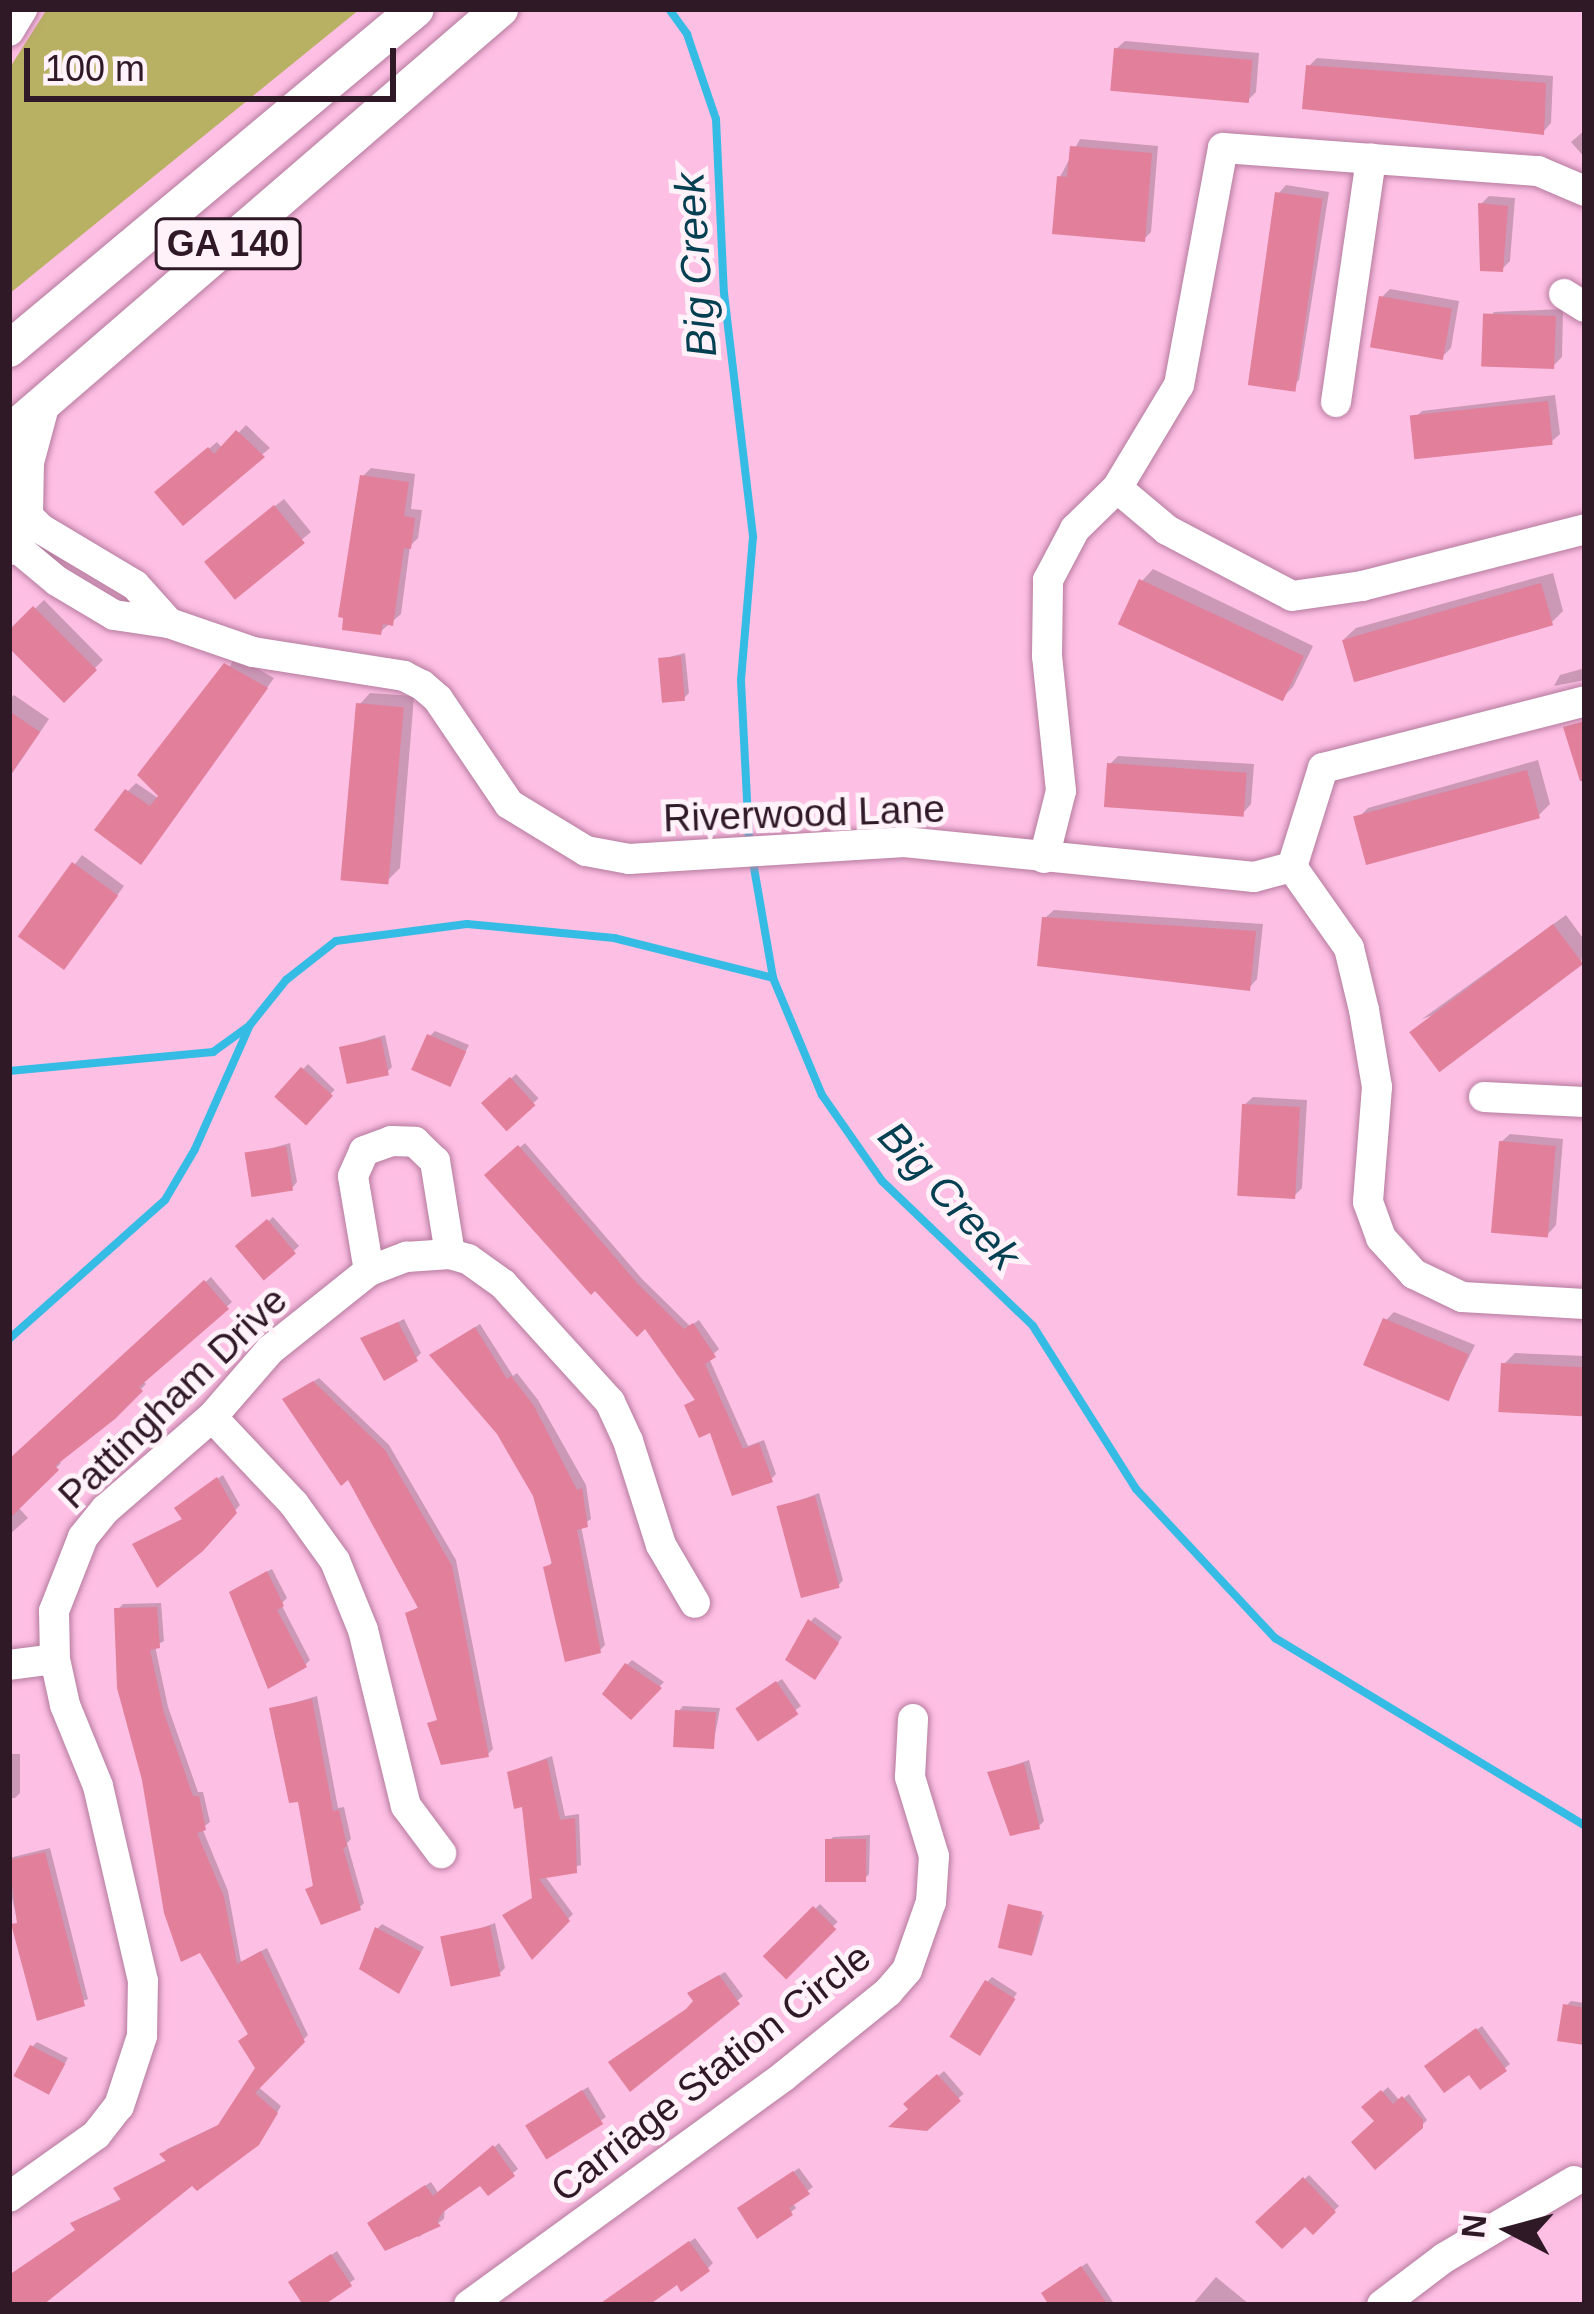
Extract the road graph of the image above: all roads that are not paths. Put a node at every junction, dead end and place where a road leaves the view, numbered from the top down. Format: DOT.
graph roads {
  1 [pos="22,9"];
  2 [pos="500,9"];
  3 [pos="408,16"];
  4 [pos="9,31"];
  5 [pos="1371,158"];
  6 [pos="1582,190"];
  7 [pos="1553,209"];
  8 [pos="9,349"];
  9 [pos="1336,402"];
  10 [pos="41,406"];
  11 [pos="9,433"];
  12 [pos="1117,488"];
  13 [pos="13,529"];
  14 [pos="1585,529"];
  15 [pos="1585,701"];
  16 [pos="1044,858"];
  17 [pos="1292,867"];
  18 [pos="1484,1097"];
  19 [pos="1585,1102"];
  20 [pos="450,1254"];
  21 [pos="370,1271"];
  22 [pos="1585,1304"];
  23 [pos="212,1418"];
  24 [pos="695,1603"];
  25 [pos="55,1659"];
  26 [pos="9,1665"];
  27 [pos="913,1719"];
  28 [pos="441,1852"];
  29 [pos="1574,2181"];
  30 [pos="9,2197"];
  31 [pos="469,2305"];
  32 [pos="1382,2305"];
  1 -- 4 [label="street"];
  2 -- 10 [label="main road, GA 140"];
  3 -- 8 [label="main road, GA 140"];
  5 -- 6 [label="street"];
  5 -- 9 [label="street"];
  5 -- 12 [label="street"];
  6 -- 7 [label="street"];
  10 -- 11 [label="main road, GA 140"];
  10 -- 13 [label="main road"];
  12 -- 14 [label="street"];
  12 -- 16 [label="street"];
  13 -- 16 [label="street, Riverwood Lane"];
  15 -- 17 [label="street"];
  16 -- 17 [label="street, Riverwood Lane"];
  17 -- 22 [label="street"];
  18 -- 19 [label="street"];
  20 -- 21 [label="street, Pattingham Drive"];
  20 -- 21 [label="street"];
  20 -- 24 [label="street"];
  21 -- 23 [label="street, Pattingham Drive"];
  23 -- 25 [label="street, Pattingham Drive"];
  23 -- 28 [label="street"];
  25 -- 26 [label="street"];
  25 -- 30 [label="street, Pattingham Drive"];
  27 -- 31 [label="street, Carriage Station Circle"];
  29 -- 32 [label="street"];
}
